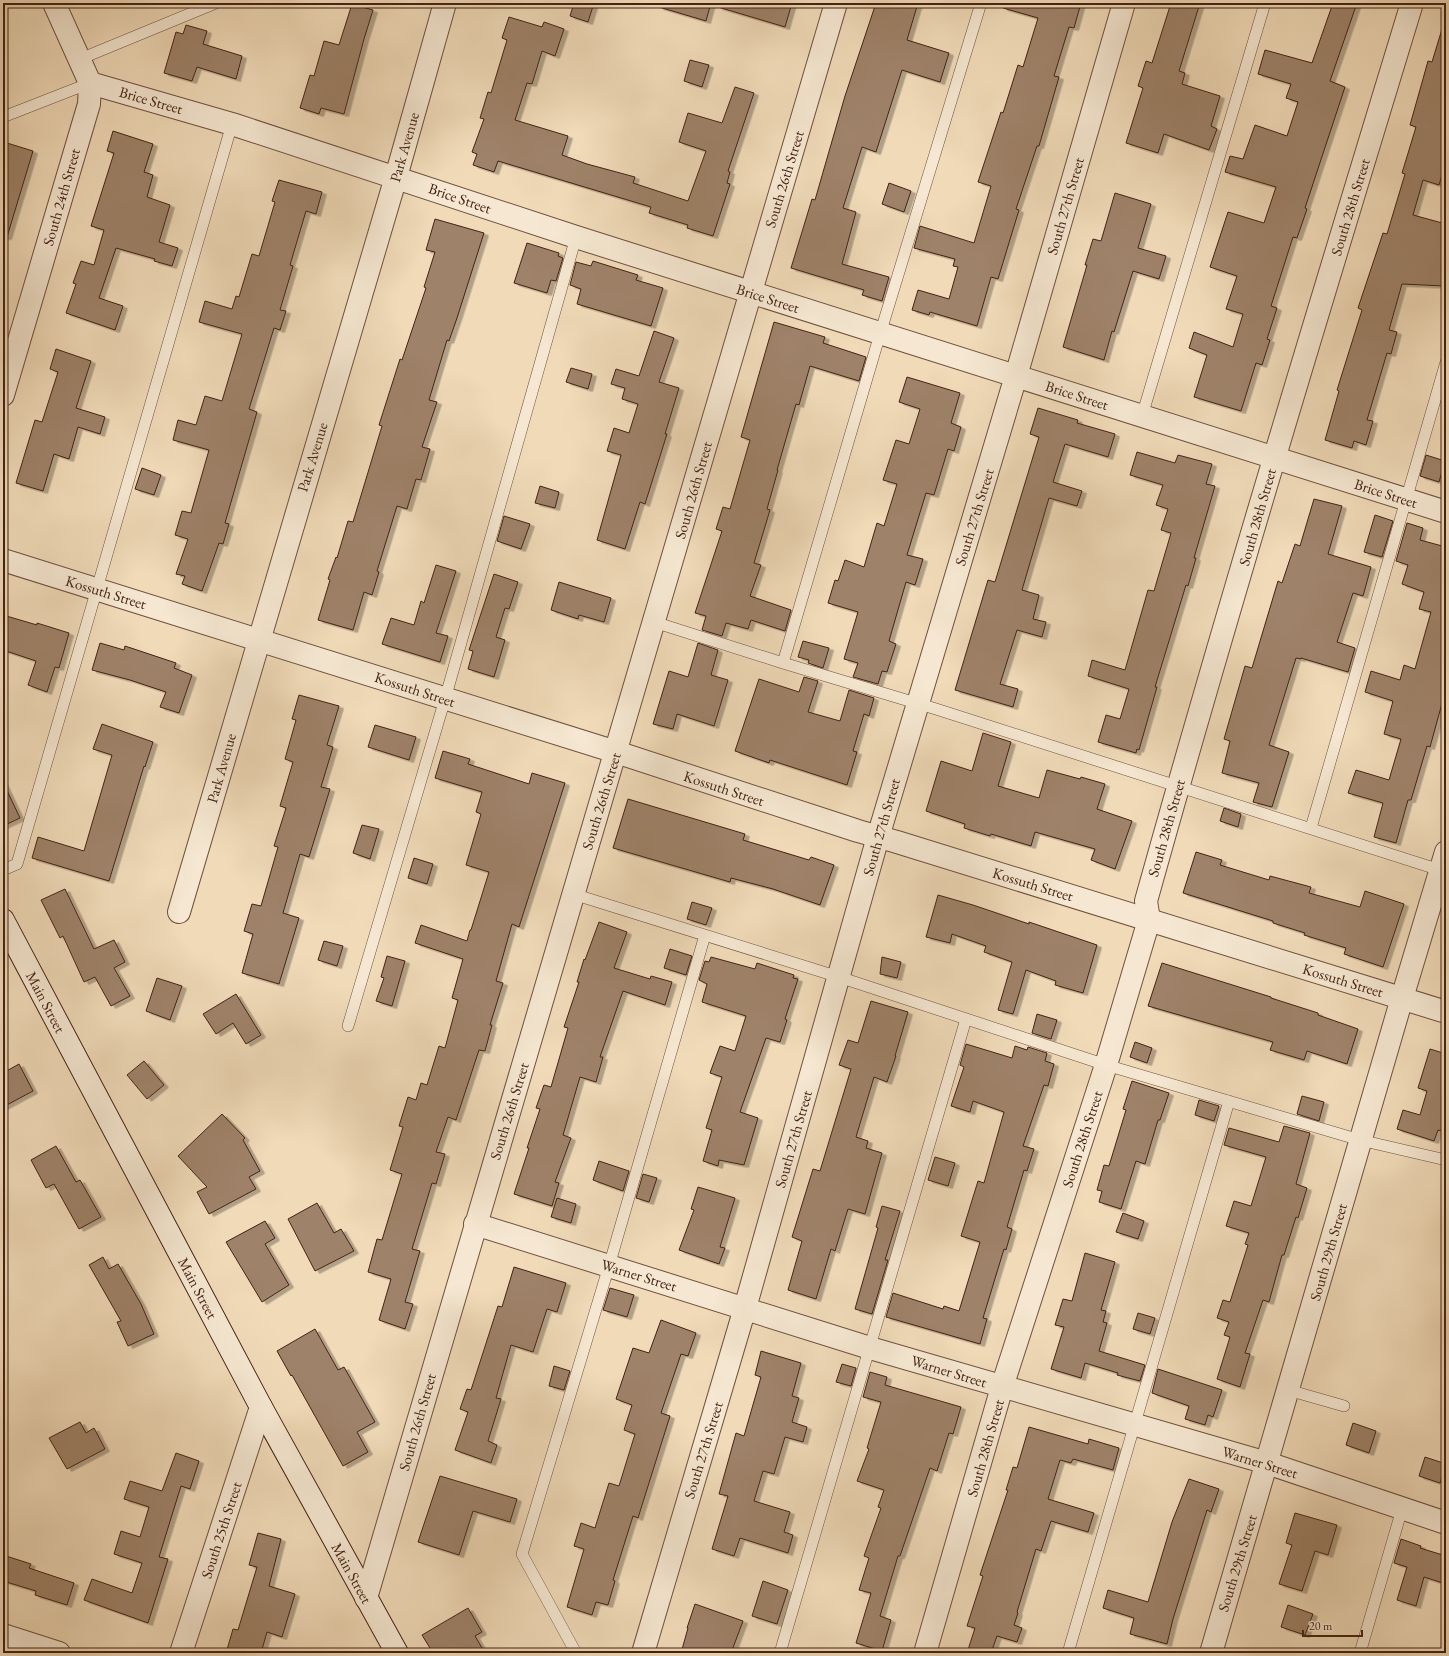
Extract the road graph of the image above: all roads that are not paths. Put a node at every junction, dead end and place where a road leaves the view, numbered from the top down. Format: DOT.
graph roads {
  1 [pos="54,3"];
  2 [pos="216,3"];
  3 [pos="445,3"];
  4 [pos="836,3"];
  5 [pos="981,3"];
  6 [pos="1124,3"];
  7 [pos="1265,3"];
  8 [pos="1412,3"];
  9 [pos="80,59"];
  10 [pos="90,83"];
  11 [pos="3,117"];
  12 [pos="232,124"];
  13 [pos="396,177"];
  14 [pos="576,237"];
  15 [pos="750,292"];
  16 [pos="880,334"];
  17 [pos="1446,362"];
  18 [pos="7,370"];
  19 [pos="1016,376"];
  20 [pos="3,395"];
  21 [pos="1142,416"];
  22 [pos="1274,458"];
  23 [pos="1406,499"];
  24 [pos="1446,512"];
  25 [pos="3,560"];
  26 [pos="98,589"];
  27 [pos="654,622"];
  28 [pos="258,640"];
  29 [pos="783,663"];
  30 [pos="445,699"];
  31 [pos="918,703"];
  32 [pos="616,752"];
  33 [pos="1178,786"];
  34 [pos="1310,828"];
  35 [pos="878,837"];
  36 [pos="1444,865"];
  37 [pos="3,870"];
  38 [pos="573,894"];
  39 [pos="179,912"];
  40 [pos="3,920"];
  41 [pos="1149,920"];
  42 [pos="705,935"];
  43 [pos="839,977"];
  44 [pos="1402,998"];
  45 [pos="1446,1012"];
  46 [pos="966,1019"];
  47 [pos="348,1026"];
  48 [pos="1106,1065"];
  49 [pos="1229,1101"];
  50 [pos="1360,1140"];
  51 [pos="1446,1160"];
  52 [pos="476,1224"];
  53 [pos="609,1266"];
  54 [pos="745,1308"];
  55 [pos="870,1348"];
  56 [pos="1002,1387"];
  57 [pos="1288,1390"];
  58 [pos="1344,1406"];
  59 [pos="261,1407"];
  60 [pos="1134,1425"];
  61 [pos="1267,1463"];
  62 [pos="1402,1509"];
  63 [pos="1446,1522"];
  64 [pos="366,1598"];
  65 [pos="3,1635"];
  66 [pos="59,1653"];
  67 [pos="181,1653"];
  68 [pos="397,1653"];
  69 [pos="576,1653"];
  70 [pos="643,1653"];
  71 [pos="780,1653"];
  72 [pos="925,1653"];
  73 [pos="1068,1653"];
  74 [pos="1211,1653"];
  75 [pos="1360,1653"];
  1 -- 9 [label="street, South 24th Street"];
  2 -- 9 [label="lane"];
  3 -- 13 [label="street, Park Avenue"];
  4 -- 15 [label="street, South 26th Street"];
  5 -- 16 [label="lane"];
  6 -- 19 [label="street, South 27th Street"];
  7 -- 21 [label="lane"];
  8 -- 22 [label="street, South 28th Street"];
  9 -- 10 [label="street, South 24th Street"];
  10 -- 11 [label="lane"];
  10 -- 12 [label="street, Brice Street"];
  10 -- 18 [label="street, South 24th Street"];
  12 -- 13 [label="street, Brice Street"];
  12 -- 26 [label="lane"];
  13 -- 14 [label="street, Brice Street"];
  13 -- 28 [label="street, Park Avenue"];
  14 -- 15 [label="street, Brice Street"];
  14 -- 30 [label="lane"];
  15 -- 16 [label="street, Brice Street"];
  15 -- 27 [label="street, South 26th Street"];
  16 -- 19 [label="street, Brice Street"];
  16 -- 29 [label="lane"];
  17 -- 23 [label="lane"];
  18 -- 20 [label="street, South 24th Street"];
  19 -- 21 [label="street, Brice Street"];
  19 -- 31 [label="street, South 27th Street"];
  21 -- 22 [label="street, Brice Street"];
  22 -- 23 [label="street, Brice Street"];
  22 -- 33 [label="street, South 28th Street"];
  23 -- 24 [label="street, Brice Street"];
  23 -- 34 [label="lane"];
  25 -- 26 [label="street, Kossuth Street"];
  26 -- 28 [label="street, Kossuth Street"];
  26 -- 37 [label="lane"];
  27 -- 29 [label="lane"];
  27 -- 32 [label="street, South 26th Street"];
  28 -- 30 [label="street, Kossuth Street"];
  28 -- 39 [label="street, Park Avenue"];
  29 -- 31 [label="lane"];
  30 -- 32 [label="street, Kossuth Street"];
  30 -- 47 [label="lane"];
  31 -- 33 [label="lane"];
  31 -- 35 [label="street, South 27th Street"];
  32 -- 35 [label="street, Kossuth Street"];
  32 -- 38 [label="street, South 26th Street"];
  33 -- 34 [label="lane"];
  33 -- 41 [label="street, South 28th Street"];
  34 -- 36 [label="lane"];
  35 -- 41 [label="street, Kossuth Street"];
  35 -- 43 [label="street, South 27th Street"];
  36 -- 44 [label="street, South 29th Street"];
  38 -- 42 [label="lane"];
  38 -- 52 [label="street, South 26th Street"];
  40 -- 59 [label="street, Main Street"];
  41 -- 44 [label="street, Kossuth Street"];
  41 -- 48 [label="street, South 28th Street"];
  42 -- 43 [label="lane"];
  42 -- 53 [label="lane"];
  43 -- 46 [label="lane"];
  43 -- 54 [label="street, South 27th Street"];
  44 -- 45 [label="street, Kossuth Street"];
  44 -- 50 [label="street, South 29th Street"];
  46 -- 48 [label="lane"];
  46 -- 55 [label="lane"];
  48 -- 49 [label="lane"];
  48 -- 56 [label="street, South 28th Street"];
  49 -- 50 [label="lane"];
  49 -- 60 [label="lane"];
  50 -- 51 [label="lane"];
  50 -- 57 [label="street, South 29th Street"];
  52 -- 53 [label="street, Warner Street"];
  52 -- 64 [label="street, South 26th Street"];
  53 -- 54 [label="street, Warner Street"];
  53 -- 69 [label="lane"];
  54 -- 55 [label="street, Warner Street"];
  54 -- 70 [label="street, South 27th Street"];
  55 -- 56 [label="street, Warner Street"];
  55 -- 71 [label="lane"];
  56 -- 60 [label="street, Warner Street"];
  56 -- 72 [label="street, South 28th Street"];
  57 -- 58 [label="lane"];
  57 -- 61 [label="street, South 29th Street"];
  59 -- 64 [label="street, Main Street"];
  59 -- 67 [label="street, South 25th Street"];
  60 -- 61 [label="street, Warner Street"];
  60 -- 73 [label="lane"];
  61 -- 62 [label="street, Warner Street"];
  61 -- 74 [label="street, South 29th Street"];
  62 -- 63 [label="street, Warner Street"];
  62 -- 75 [label="lane"];
  64 -- 68 [label="street, Main Street"];
  65 -- 66 [label="street"];
}
